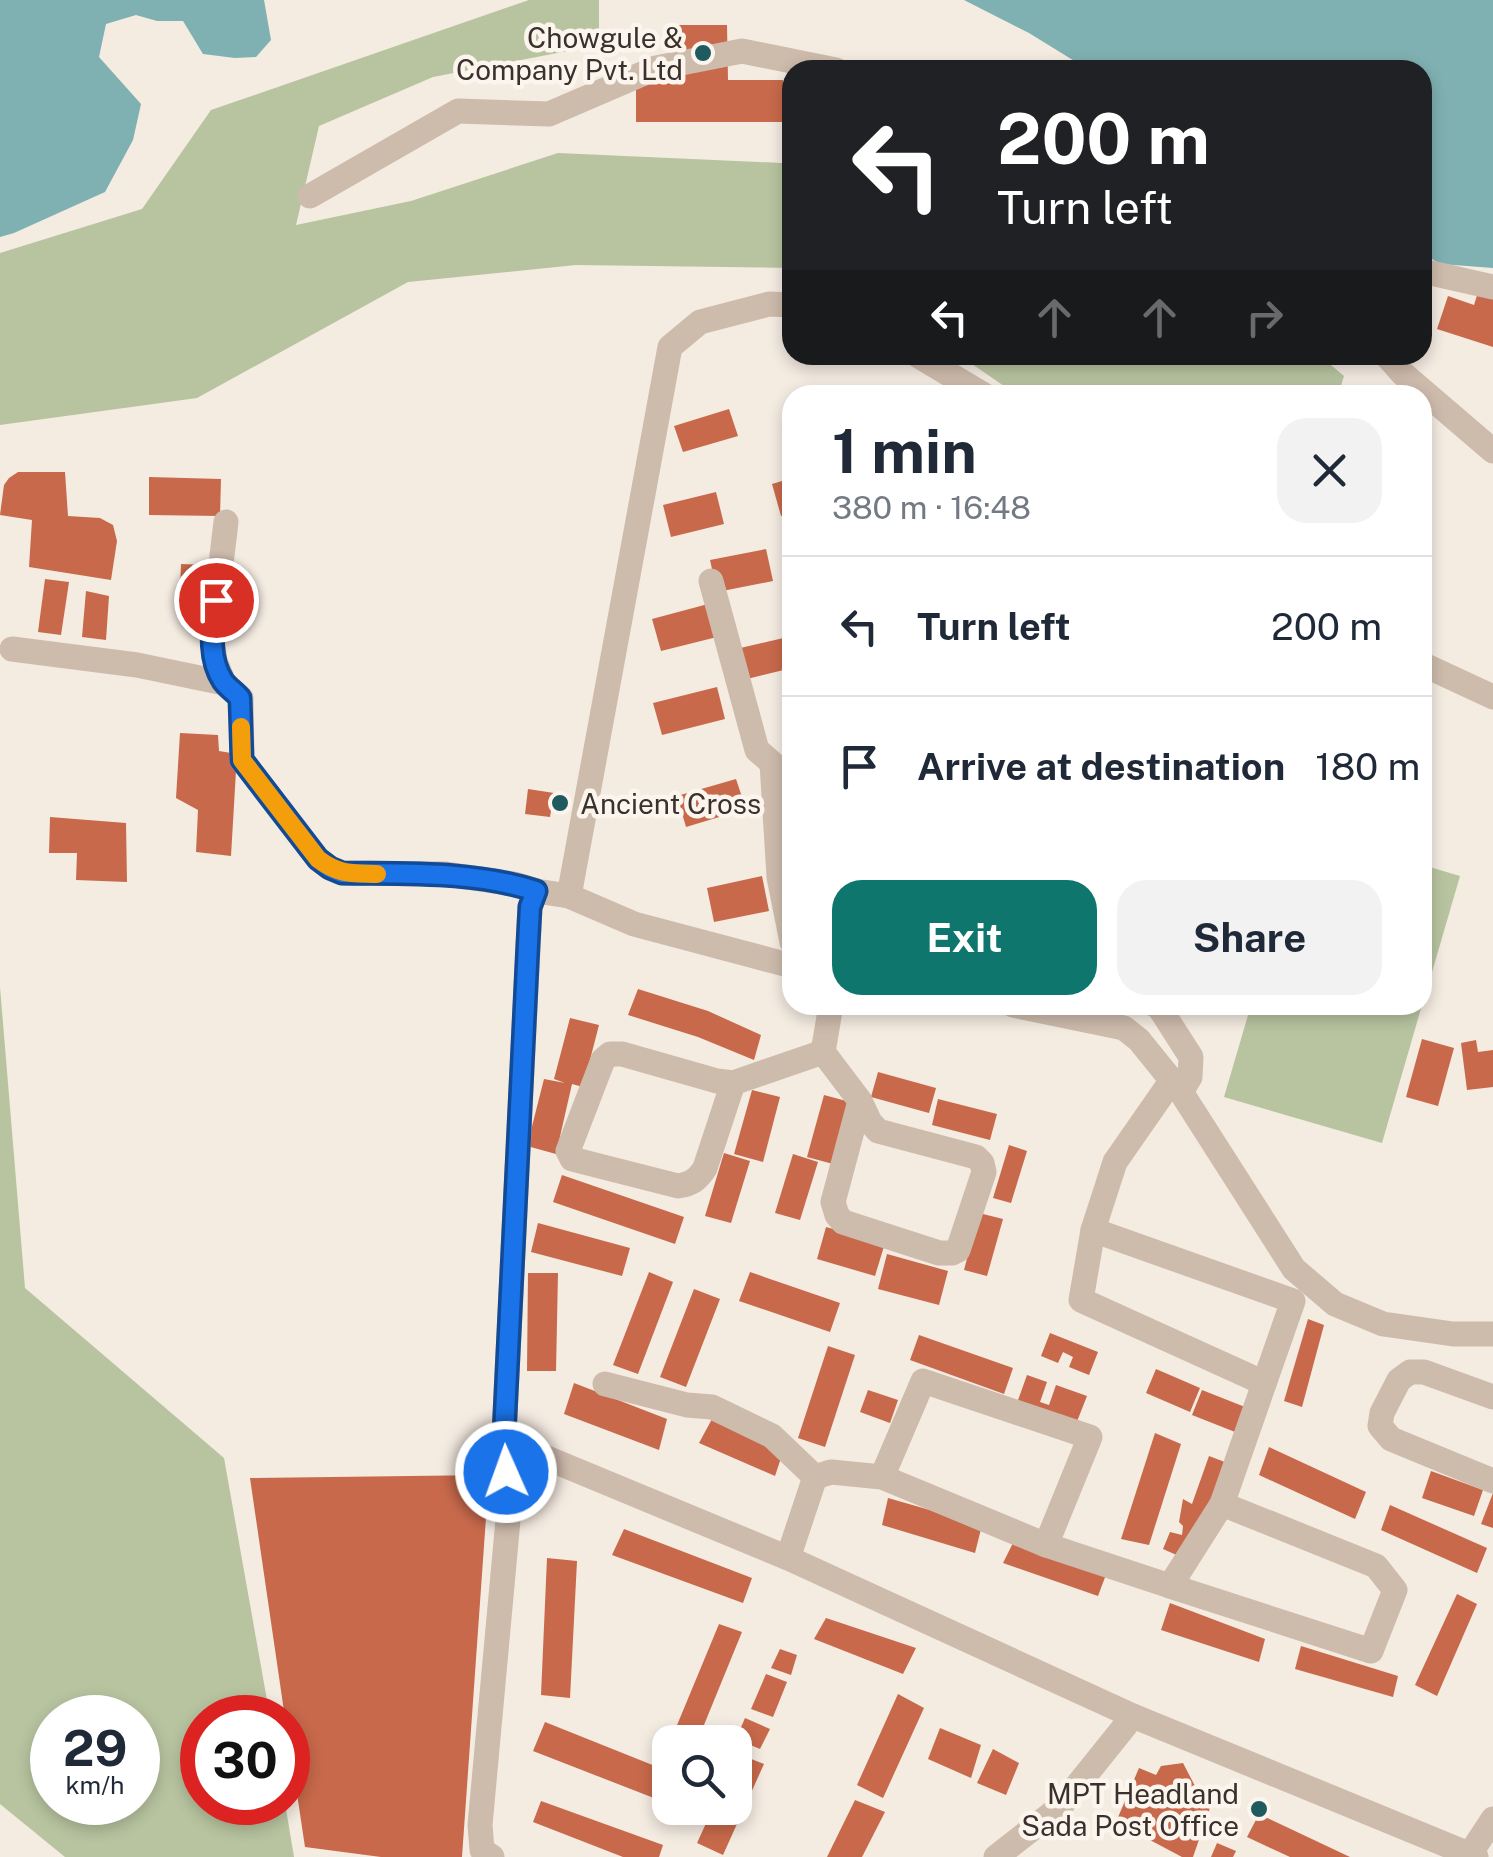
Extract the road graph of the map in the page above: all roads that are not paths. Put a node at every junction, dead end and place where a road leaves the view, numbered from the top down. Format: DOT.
graph roads {
  1 [pos="787,60"];
  2 [pos="310,196"];
  3 [pos="1432,274"];
  4 [pos="1493,288"];
  5 [pos="782,304"];
  6 [pos="934,365"];
  7 [pos="1395,365"];
  8 [pos="967,385"];
  9 [pos="1417,385"];
  10 [pos="1432,398"];
  11 [pos="1493,451"];
  12 [pos="226,522"];
  13 [pos="711,581"];
  14 [pos="12,648"];
  15 [pos="1432,669"];
  16 [pos="224,684"];
  17 [pos="1493,697"];
  18 [pos="782,761"];
  19 [pos="536,891"];
  20 [pos="569,896"];
  21 [pos="782,963"];
  22 [pos="829,1015"];
  23 [pos="1061,1015"];
  24 [pos="1133,1015"];
  25 [pos="1165,1015"];
  26 [pos="1124,1028"];
  27 [pos="823,1052"];
  28 [pos="733,1083"];
  29 [pos="1177,1086"];
  30 [pos="860,1101"];
  31 [pos="1094,1230"];
  32 [pos="1493,1334"];
  33 [pos="1264,1382"];
  34 [pos="605,1384"];
  35 [pos="1493,1396"];
  36 [pos="504,1435"];
  37 [pos="815,1477"];
  38 [pos="882,1477"];
  39 [pos="1493,1481"];
  40 [pos="1222,1504"];
  41 [pos="1046,1544"];
  42 [pos="788,1558"];
  43 [pos="1170,1586"];
  44 [pos="1133,1716"];
  45 [pos="1493,1819"];
  46 [pos="1472,1856"];
  47 [pos="492,1857"];
  48 [pos="996,1857"];
  1 -- 2 [label="street"];
  3 -- 4 [label="street"];
  5 -- 20 [label="street"];
  6 -- 8 [label="street"];
  7 -- 9 [label="street"];
  10 -- 11 [label="street"];
  12 -- 16 [label="street"];
  13 -- 18 [label="street"];
  14 -- 16 [label="street"];
  15 -- 17 [label="street"];
  16 -- 19 [label="street"];
  19 -- 20 [label="street"];
  19 -- 36 [label="street"];
  20 -- 21 [label="street"];
  22 -- 27 [label="street"];
  23 -- 26 [label="street"];
  24 -- 26 [label="street"];
  25 -- 29 [label="street"];
  26 -- 29 [label="street"];
  27 -- 28 [label="street"];
  27 -- 30 [label="street"];
  28 -- 28 [label="street"];
  29 -- 31 [label="street"];
  29 -- 32 [label="street"];
  30 -- 30 [label="street"];
  31 -- 33 [label="street"];
  31 -- 33 [label="street"];
  33 -- 40 [label="street"];
  34 -- 37 [label="street"];
  35 -- 39 [label="street"];
  36 -- 42 [label="street"];
  36 -- 47 [label="street"];
  37 -- 38 [label="street"];
  37 -- 42 [label="street"];
  38 -- 41 [label="street"];
  38 -- 41 [label="street"];
  40 -- 43 [label="street"];
  40 -- 43 [label="street"];
  41 -- 43 [label="street"];
  42 -- 44 [label="street"];
  44 -- 46 [label="street"];
  44 -- 48 [label="street"];
  45 -- 46 [label="street"];
}
